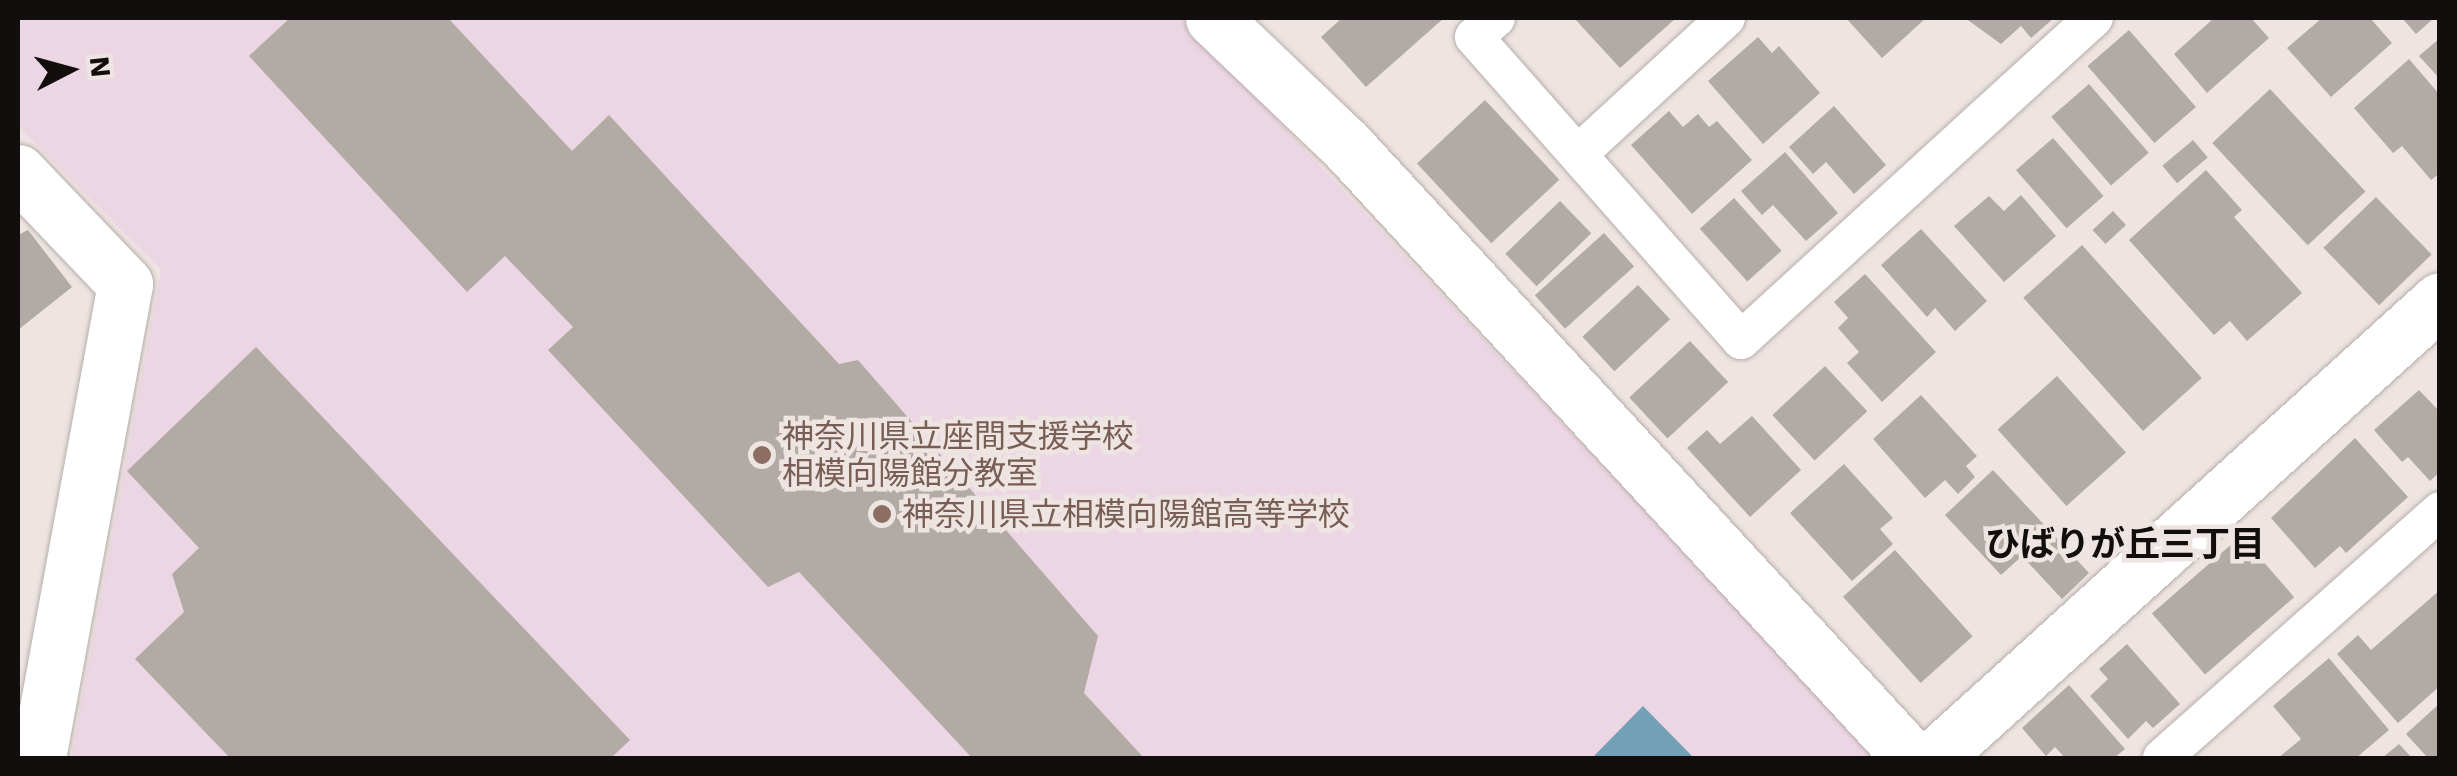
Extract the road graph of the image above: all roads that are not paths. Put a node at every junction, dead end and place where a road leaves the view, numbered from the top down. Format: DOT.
graph roads {
  1 [pos="1213,18"];
  2 [pos="1496,18"];
  3 [pos="1726,18"];
  4 [pos="2094,18"];
  5 [pos="1578,154"];
  6 [pos="18,172"];
  7 [pos="2440,300"];
  8 [pos="2440,511"];
  9 [pos="38,758"];
  10 [pos="1911,758"];
  11 [pos="1934,758"];
  12 [pos="2162,758"];
  1 -- 10 [label="street"];
  2 -- 5 [label="lane"];
  3 -- 5 [label="lane"];
  4 -- 5 [label="lane"];
  6 -- 9 [label="street"];
  7 -- 11 [label="street"];
  8 -- 12 [label="lane"];
}
